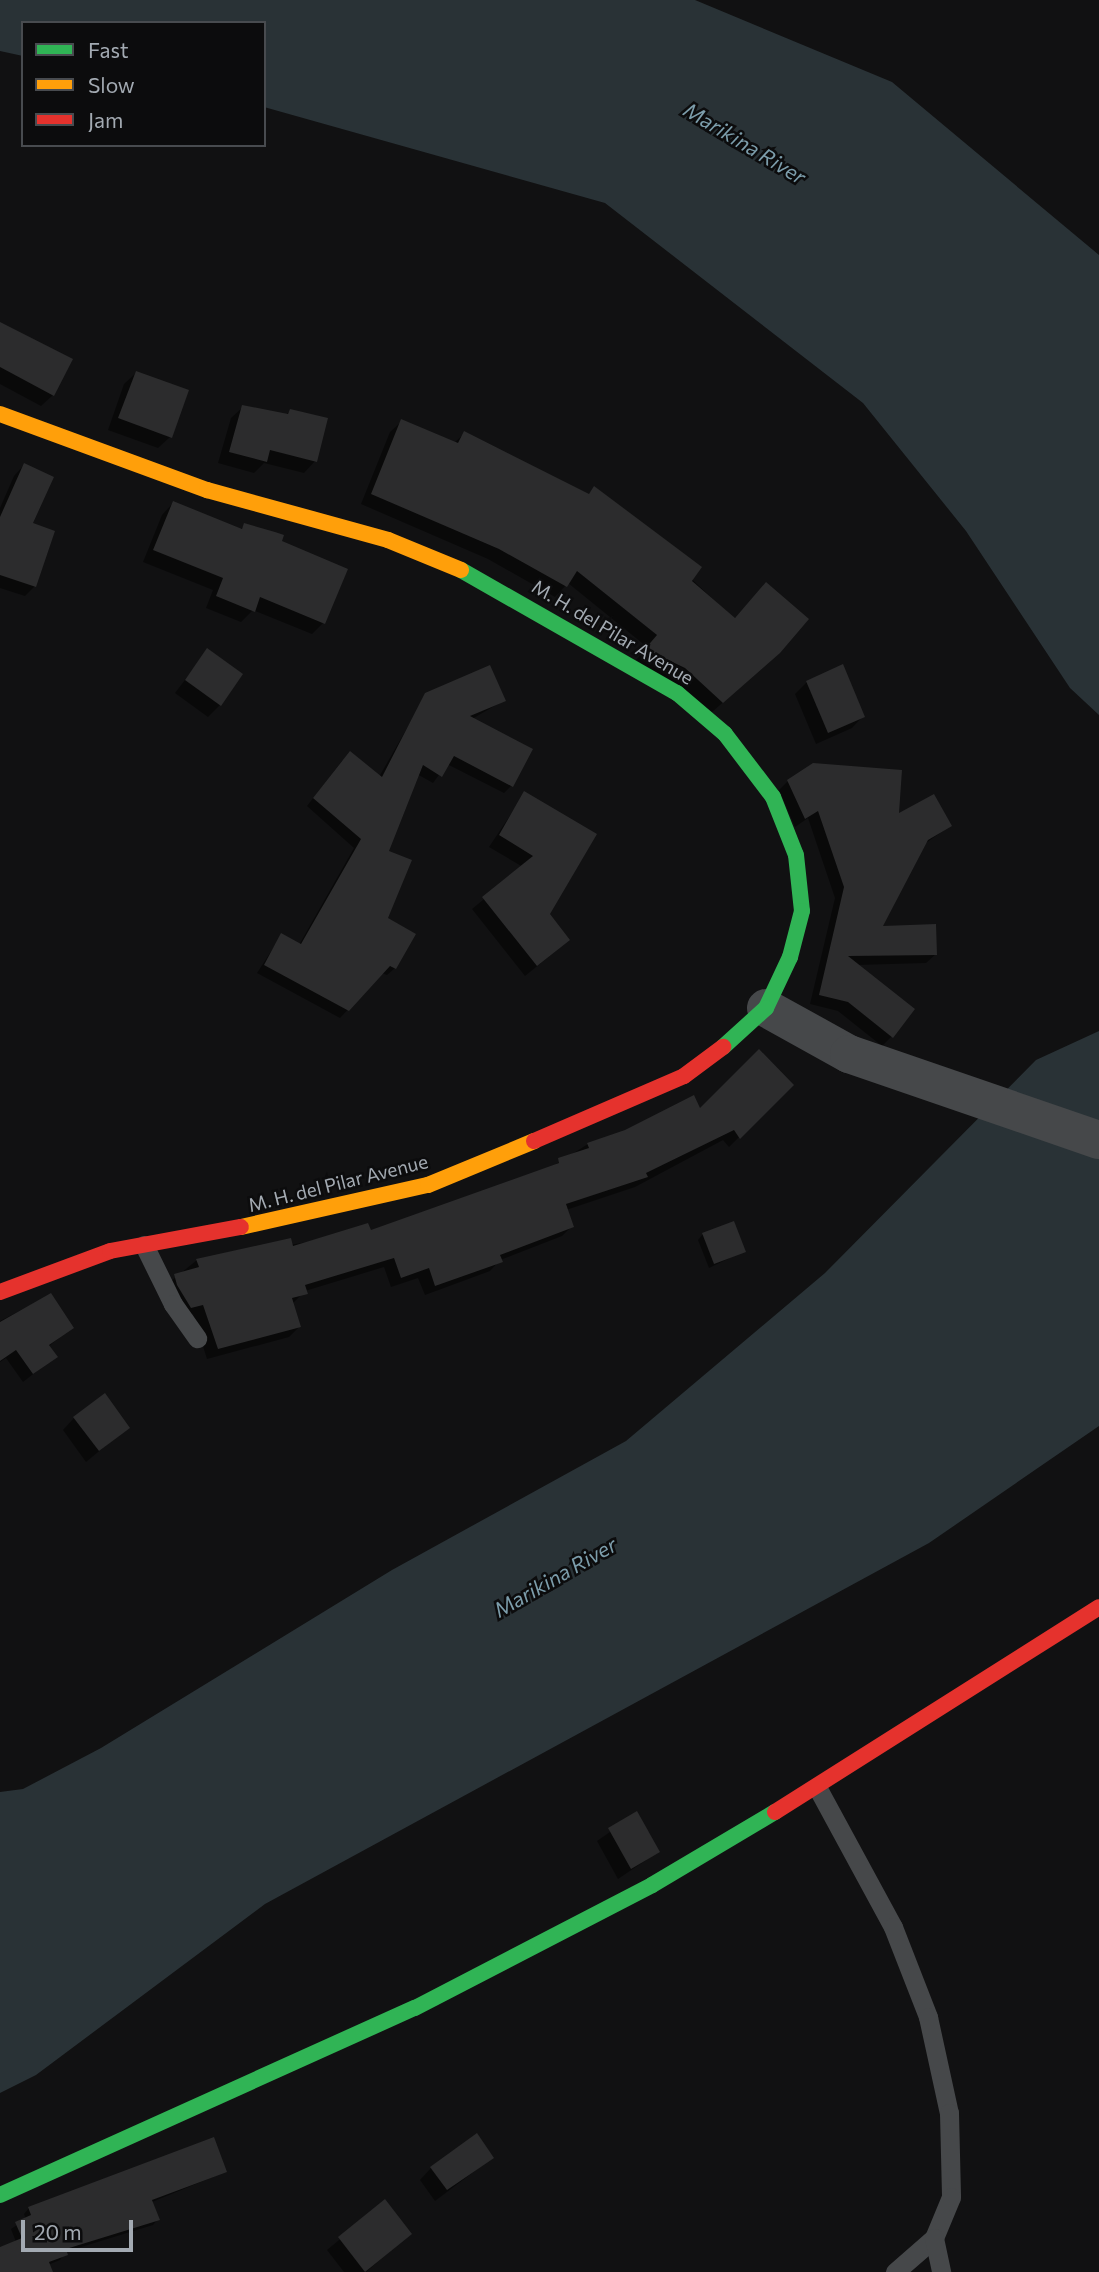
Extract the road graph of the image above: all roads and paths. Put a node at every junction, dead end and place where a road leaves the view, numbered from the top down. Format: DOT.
graph roads {
  1 [pos="0,414"];
  2 [pos="766,1008"];
  3 [pos="1099,1140"];
  4 [pos="144,1245"];
  5 [pos="0,1292"];
  6 [pos="197,1338"];
  7 [pos="1099,1607"];
  8 [pos="817,1787"];
  9 [pos="0,2195"];
  10 [pos="934,2238"];
  11 [pos="895,2272"];
  12 [pos="941,2272"];
  1 -- 2 [label="street, M. H. del Pilar Avenue"];
  2 -- 3 [label="street"];
  2 -- 4 [label="street, M. H. del Pilar Avenue"];
  4 -- 5 [label="street, M. H. del Pilar Avenue"];
  4 -- 6 [label="lane"];
  7 -- 8 [label="street"];
  8 -- 9 [label="street"];
  8 -- 10 [label="lane"];
  10 -- 11 [label="lane"];
  10 -- 12 [label="lane"];
}
